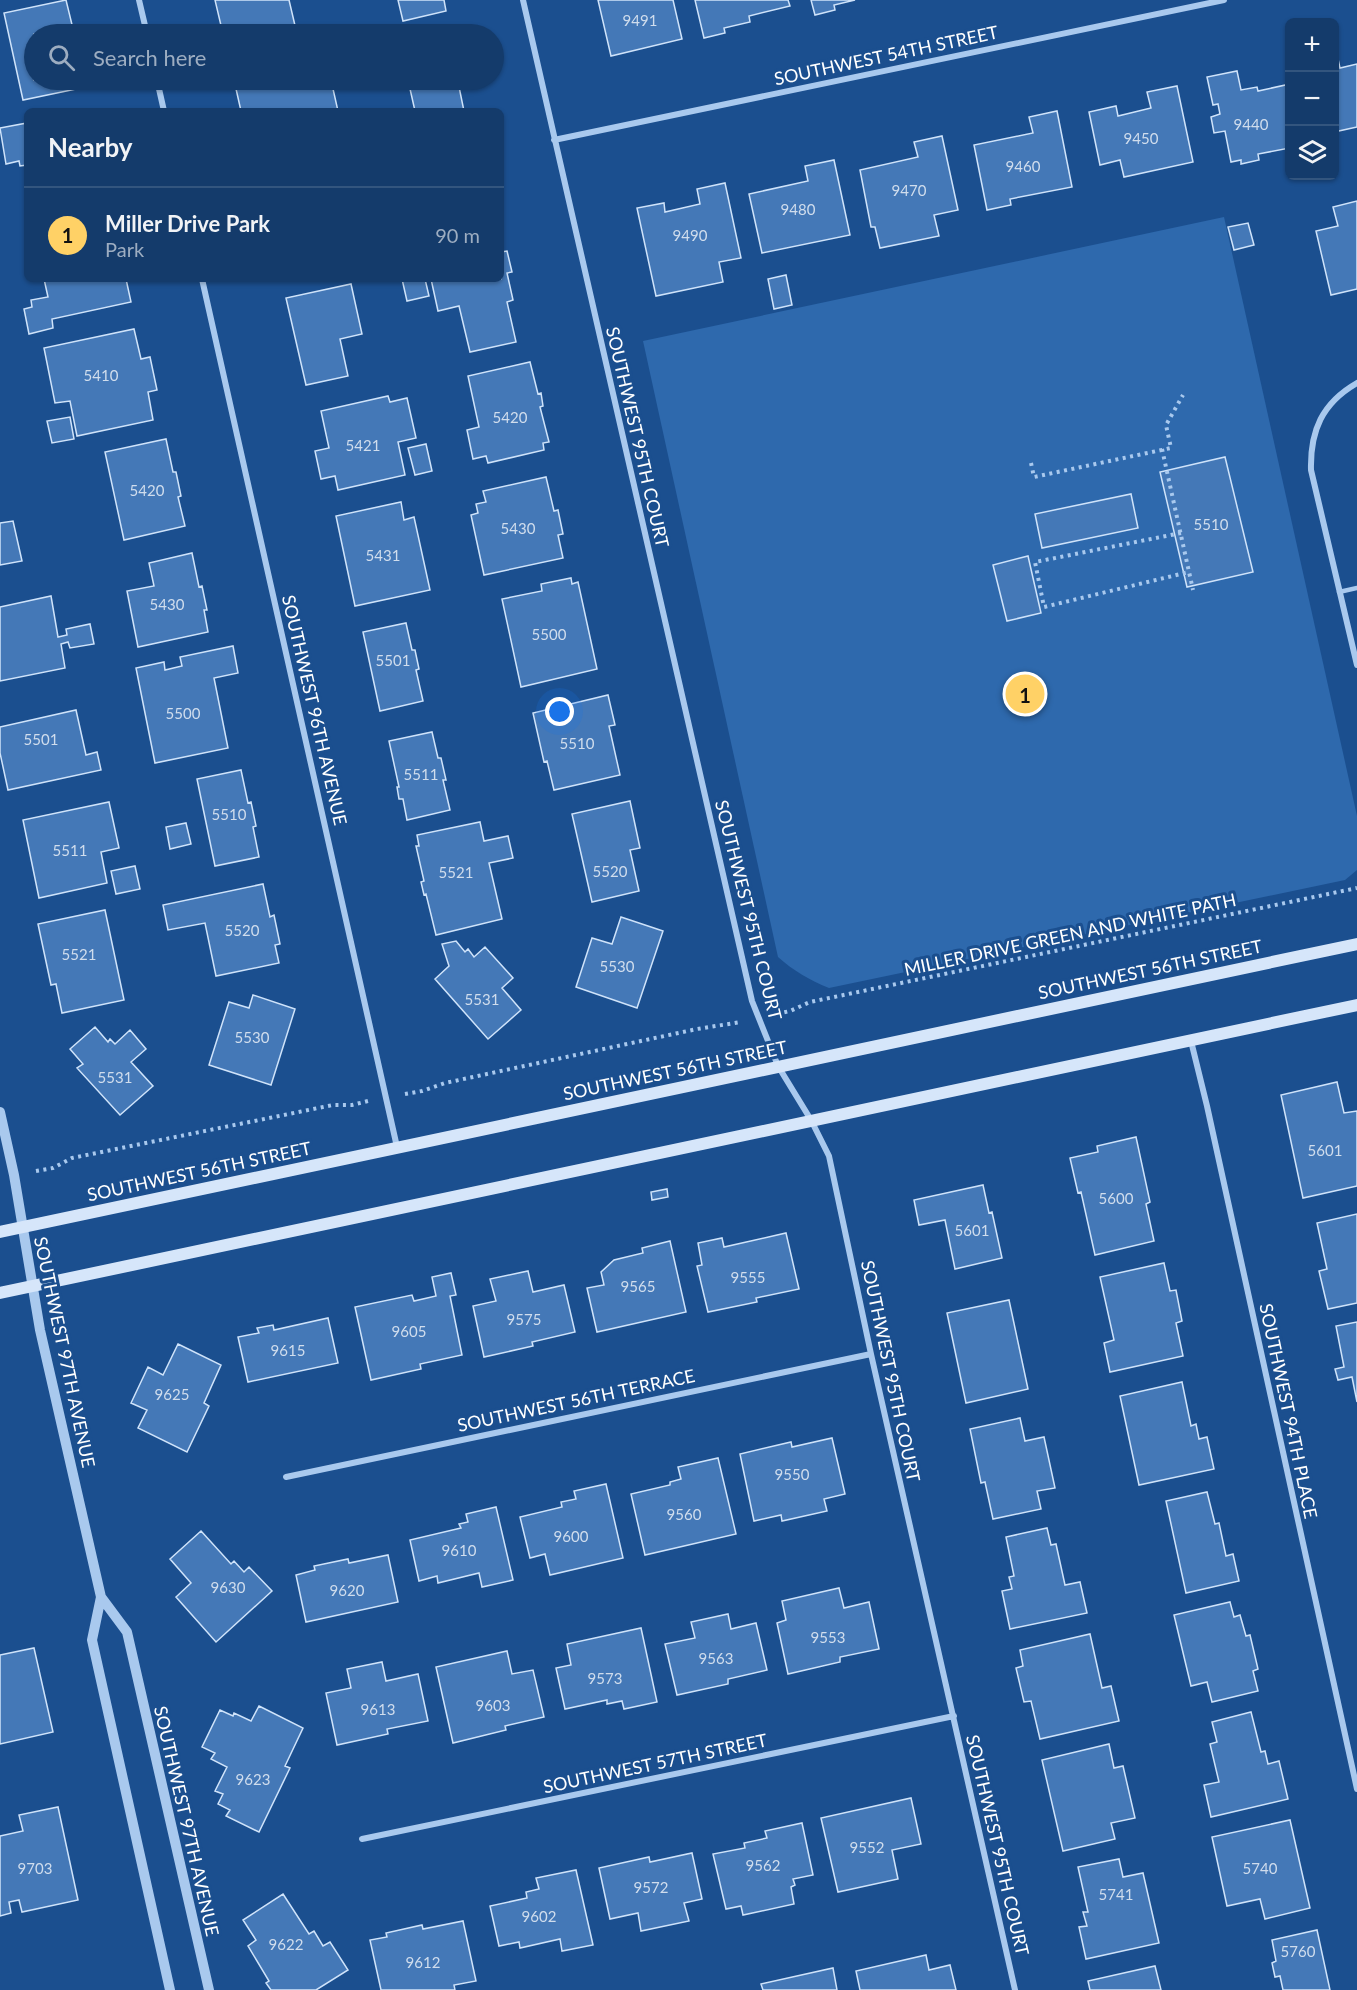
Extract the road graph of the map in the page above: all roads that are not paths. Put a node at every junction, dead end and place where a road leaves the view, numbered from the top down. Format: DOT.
graph roads {
  1 [pos="139,0"];
  2 [pos="523,0"];
  3 [pos="1224,0"];
  4 [pos="145,24"];
  5 [pos="160,90"];
  6 [pos="164,108"];
  7 [pos="554,140"];
  8 [pos="203,282"];
  9 [pos="1357,383"];
  10 [pos="1357,588"];
  11 [pos="1339,592"];
  12 [pos="1357,665"];
  13 [pos="1357,944"];
  14 [pos="1357,1005"];
  15 [pos="1191,1040"];
  16 [pos="778,1066"];
  17 [pos="0,1113"];
  18 [pos="812,1120"];
  19 [pos="397,1147"];
  20 [pos="22,1227"];
  21 [pos="0,1232"];
  22 [pos="33,1286"];
  23 [pos="0,1293"];
  24 [pos="871,1354"];
  25 [pos="286,1477"];
  26 [pos="100,1597"];
  27 [pos="954,1716"];
  28 [pos="1357,1789"];
  29 [pos="362,1839"];
  30 [pos="170,1990"];
  31 [pos="208,1990"];
  32 [pos="1015,1990"];
  1 -- 4 [label="street"];
  2 -- 7 [label="street, SOUTHWEST 95TH COURT"];
  3 -- 7 [label="street, SOUTHWEST 54TH STREET"];
  5 -- 6 [label="street"];
  7 -- 16 [label="street, SOUTHWEST 95TH COURT"];
  8 -- 19 [label="street, SOUTHWEST 96TH AVENUE"];
  9 -- 11 [label="street"];
  10 -- 11 [label="lane"];
  11 -- 12 [label="street"];
  13 -- 16 [label="main road, SOUTHWEST 56TH STREET"];
  14 -- 15 [label="main road"];
  15 -- 18 [label="main road"];
  15 -- 28 [label="street, SOUTHWEST 94TH PLACE"];
  16 -- 18 [label="street, SOUTHWEST 95TH COURT"];
  16 -- 19 [label="main road, SOUTHWEST 56TH STREET"];
  17 -- 20 [label="street, SOUTHWEST 97TH AVENUE"];
  18 -- 22 [label="main road"];
  18 -- 24 [label="street, SOUTHWEST 95TH COURT"];
  19 -- 20 [label="main road, SOUTHWEST 56TH STREET"];
  20 -- 21 [label="main road, SOUTHWEST 56TH STREET"];
  20 -- 22 [label="street, SOUTHWEST 97TH AVENUE"];
  22 -- 23 [label="main road"];
  22 -- 26 [label="street, SOUTHWEST 97TH AVENUE"];
  24 -- 25 [label="street, SOUTHWEST 56TH TERRACE"];
  24 -- 27 [label="street, SOUTHWEST 95TH COURT"];
  26 -- 30 [label="street, SOUTHWEST 97TH AVENUE"];
  26 -- 31 [label="street, SOUTHWEST 97TH AVENUE"];
  27 -- 29 [label="street, SOUTHWEST 57TH STREET"];
  27 -- 32 [label="street, SOUTHWEST 95TH COURT"];
}
